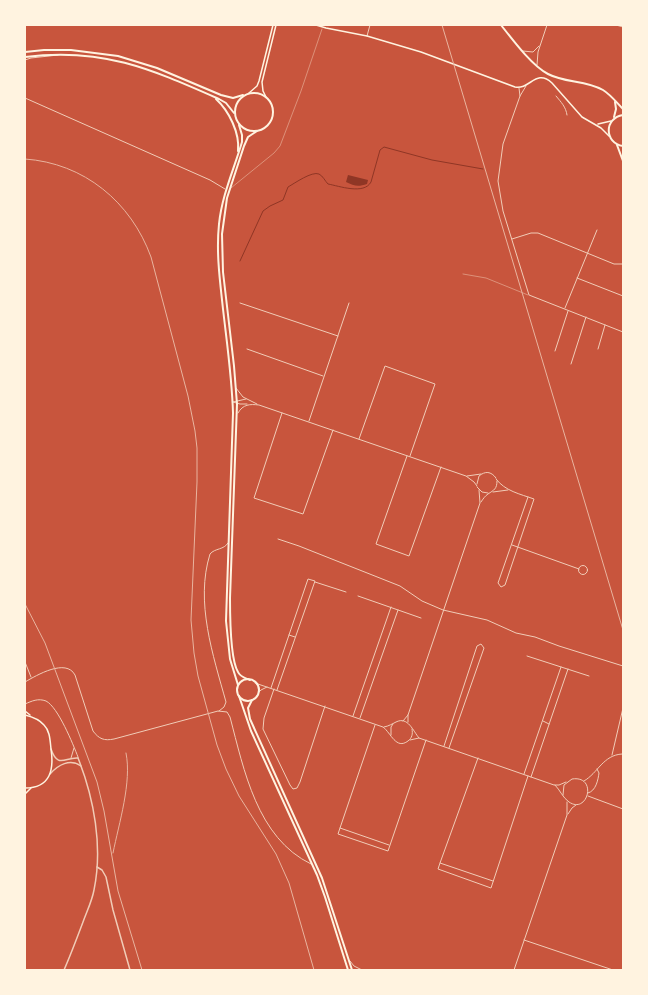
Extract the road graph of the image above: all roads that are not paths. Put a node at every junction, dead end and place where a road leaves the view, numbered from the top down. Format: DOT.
graph roads {
  1 [pos="273,25"];
  2 [pos="276,25"];
  3 [pos="316,25"];
  4 [pos="370,25"];
  5 [pos="501,25"];
  6 [pos="547,25"];
  7 [pos="616,25"];
  8 [pos="623,27"];
  9 [pos="323,28"];
  10 [pos="367,36"];
  11 [pos="540,46"];
  12 [pos="523,51"];
  13 [pos="25,52"];
  14 [pos="62,54"];
  15 [pos="25,57"];
  16 [pos="25,60"];
  17 [pos="537,66"];
  18 [pos="526,86"];
  19 [pos="519,88"];
  20 [pos="249,93"];
  21 [pos="243,95"];
  22 [pos="520,96"];
  23 [pos="556,96"];
  24 [pos="214,97"];
  25 [pos="266,97"];
  26 [pos="25,98"];
  27 [pos="614,101"];
  28 [pos="623,109"];
  29 [pos="234,113"];
  30 [pos="567,115"];
  31 [pos="623,115"];
  32 [pos="612,120"];
  33 [pos="239,125"];
  34 [pos="596,125"];
  35 [pos="257,131"];
  36 [pos="610,138"];
  37 [pos="617,144"];
  38 [pos="623,146"];
  39 [pos="237,154"];
  40 [pos="623,159"];
  41 [pos="226,189"];
  42 [pos="230,189"];
  43 [pos="597,230"];
  44 [pos="511,240"];
  45 [pos="587,253"];
  46 [pos="623,264"];
  47 [pos="463,274"];
  48 [pos="577,278"];
  49 [pos="529,295"];
  50 [pos="623,296"];
  51 [pos="240,303"];
  52 [pos="349,303"];
  53 [pos="565,309"];
  54 [pos="569,310"];
  55 [pos="586,317"];
  56 [pos="606,325"];
  57 [pos="623,332"];
  58 [pos="338,336"];
  59 [pos="247,349"];
  60 [pos="598,349"];
  61 [pos="555,351"];
  62 [pos="571,364"];
  63 [pos="324,376"];
  64 [pos="236,388"];
  65 [pos="246,399"];
  66 [pos="237,400"];
  67 [pos="233,402"];
  68 [pos="237,404"];
  69 [pos="250,404"];
  70 [pos="259,405"];
  71 [pos="282,413"];
  72 [pos="237,414"];
  73 [pos="309,422"];
  74 [pos="333,430"];
  75 [pos="359,439"];
  76 [pos="407,456"];
  77 [pos="410,456"];
  78 [pos="441,467"];
  79 [pos="481,474"];
  80 [pos="466,476"];
  81 [pos="496,478"];
  82 [pos="477,486"];
  83 [pos="479,490"];
  84 [pos="508,490"];
  85 [pos="492,492"];
  86 [pos="488,493"];
  87 [pos="528,497"];
  88 [pos="480,503"];
  89 [pos="278,539"];
  90 [pos="229,540"];
  91 [pos="511,545"];
  92 [pos="518,547"];
  93 [pos="578,569"];
  94 [pos="315,581"];
  95 [pos="346,592"];
  96 [pos="358,596"];
  97 [pos="391,607"];
  98 [pos="398,610"];
  99 [pos="443,610"];
  100 [pos="421,618"];
  101 [pos="288,635"];
  102 [pos="296,637"];
  103 [pos="527,656"];
  104 [pos="25,662"];
  105 [pos="623,666"];
  106 [pos="561,667"];
  107 [pos="568,670"];
  108 [pos="589,676"];
  109 [pos="31,678"];
  110 [pos="250,680"];
  111 [pos="25,682"];
  112 [pos="255,683"];
  113 [pos="238,685"];
  114 [pos="267,687"];
  115 [pos="271,688"];
  116 [pos="274,689"];
  117 [pos="278,690"];
  118 [pos="258,693"];
  119 [pos="460,695"];
  120 [pos="239,696"];
  121 [pos="466,697"];
  122 [pos="252,700"];
  123 [pos="25,704"];
  124 [pos="325,706"];
  125 [pos="623,708"];
  126 [pos="25,711"];
  127 [pos="218,711"];
  128 [pos="408,715"];
  129 [pos="25,716"];
  130 [pos="31,716"];
  131 [pos="353,716"];
  132 [pos="360,719"];
  133 [pos="404,721"];
  134 [pos="542,721"];
  135 [pos="409,723"];
  136 [pos="376,724"];
  137 [pos="393,724"];
  138 [pos="550,724"];
  139 [pos="383,727"];
  140 [pos="412,729"];
  141 [pos="391,735"];
  142 [pos="419,738"];
  143 [pos="409,740"];
  144 [pos="426,740"];
  145 [pos="51,746"];
  146 [pos="444,746"];
  147 [pos="74,747"];
  148 [pos="449,748"];
  149 [pos="622,754"];
  150 [pos="612,755"];
  151 [pos="70,758"];
  152 [pos="78,758"];
  153 [pos="478,758"];
  154 [pos="73,762"];
  155 [pos="82,767"];
  156 [pos="596,769"];
  157 [pos="50,774"];
  158 [pos="524,774"];
  159 [pos="528,776"];
  160 [pos="531,777"];
  161 [pos="566,782"];
  162 [pos="583,782"];
  163 [pos="554,785"];
  164 [pos="25,788"];
  165 [pos="31,788"];
  166 [pos="25,794"];
  167 [pos="588,794"];
  168 [pos="563,795"];
  169 [pos="567,802"];
  170 [pos="576,804"];
  171 [pos="623,809"];
  172 [pos="567,815"];
  173 [pos="340,828"];
  174 [pos="390,845"];
  175 [pos="440,863"];
  176 [pos="312,864"];
  177 [pos="96,867"];
  178 [pos="494,881"];
  179 [pos="524,940"];
  180 [pos="349,960"];
  181 [pos="64,970"];
  182 [pos="130,970"];
  183 [pos="348,970"];
  184 [pos="352,970"];
  185 [pos="356,970"];
  186 [pos="362,970"];
  187 [pos="514,970"];
  188 [pos="613,970"];
  1 -- 20 [label="main road"];
  2 -- 25 [label="main road"];
  3 -- 9 [label="main road"];
  4 -- 10 [label="street"];
  5 -- 12 [label="main road"];
  6 -- 11 [label="street"];
  7 -- 8 [label="street"];
  9 -- 10 [label="main road"];
  9 -- 42 [label="lane"];
  10 -- 19 [label="main road"];
  11 -- 12 [label="street"];
  11 -- 17 [label="street"];
  12 -- 17 [label="main road"];
  13 -- 21 [label="main road"];
  14 -- 15 [label="main road"];
  14 -- 16 [label="street"];
  14 -- 24 [label="main road"];
  17 -- 27 [label="main road"];
  18 -- 19 [label="main road"];
  18 -- 22 [label="street"];
  18 -- 34 [label="main road"];
  19 -- 22 [label="street"];
  20 -- 21 [label="main road"];
  20 -- 25 [label="main road"];
  21 -- 29 [label="main road"];
  22 -- 44 [label="street"];
  23 -- 30 [label="street"];
  24 -- 29 [label="main road"];
  24 -- 39 [label="main road"];
  25 -- 35 [label="main road"];
  26 -- 41 [label="street"];
  27 -- 28 [label="main road"];
  27 -- 32 [label="main road"];
  29 -- 33 [label="main road"];
  31 -- 32 [label="main road"];
  32 -- 34 [label="main road"];
  32 -- 36 [label="main road"];
  33 -- 35 [label="main road"];
  33 -- 39 [label="main road"];
  34 -- 36 [label="main road"];
  35 -- 42 [label="main road"];
  36 -- 37 [label="main road"];
  37 -- 38 [label="main road"];
  37 -- 40 [label="main road"];
  39 -- 41 [label="main road"];
  41 -- 67 [label="main road"];
  42 -- 64 [label="main road"];
  43 -- 45 [label="street"];
  44 -- 45 [label="street"];
  44 -- 49 [label="street"];
  45 -- 46 [label="street"];
  45 -- 48 [label="street"];
  47 -- 49 [label="lane"];
  48 -- 50 [label="street"];
  48 -- 53 [label="street"];
  49 -- 53 [label="street"];
  51 -- 58 [label="street"];
  52 -- 58 [label="street"];
  53 -- 54 [label="street"];
  54 -- 55 [label="street"];
  54 -- 61 [label="street"];
  55 -- 56 [label="street"];
  55 -- 62 [label="street"];
  56 -- 57 [label="street"];
  56 -- 60 [label="street"];
  58 -- 63 [label="street"];
  59 -- 63 [label="street"];
  63 -- 73 [label="street"];
  64 -- 65 [label="street"];
  64 -- 66 [label="main road"];
  65 -- 66 [label="street"];
  65 -- 70 [label="street"];
  66 -- 67 [label="street"];
  66 -- 68 [label="main road"];
  67 -- 68 [label="street"];
  67 -- 90 [label="main road"];
  68 -- 69 [label="street"];
  68 -- 72 [label="main road"];
  69 -- 70 [label="street"];
  69 -- 72 [label="street"];
  70 -- 71 [label="street"];
  71 -- 73 [label="street"];
  71 -- 74 [label="street"];
  72 -- 110 [label="main road"];
  73 -- 74 [label="street"];
  74 -- 75 [label="street"];
  75 -- 76 [label="street"];
  75 -- 77 [label="street"];
  76 -- 77 [label="street"];
  76 -- 78 [label="street"];
  77 -- 78 [label="street"];
  78 -- 80 [label="street"];
  79 -- 80 [label="street"];
  79 -- 81 [label="street"];
  79 -- 82 [label="street"];
  80 -- 82 [label="street"];
  81 -- 84 [label="street"];
  81 -- 85 [label="street"];
  82 -- 83 [label="street"];
  83 -- 86 [label="street"];
  83 -- 88 [label="street"];
  84 -- 85 [label="street"];
  84 -- 87 [label="street"];
  85 -- 86 [label="street"];
  86 -- 88 [label="street"];
  87 -- 91 [label="street"];
  87 -- 92 [label="street"];
  88 -- 99 [label="street"];
  89 -- 99 [label="street"];
  90 -- 113 [label="main road"];
  90 -- 127 [label="street"];
  91 -- 92 [label="street"];
  91 -- 92 [label="street"];
  92 -- 93 [label="street"];
  93 -- 93 [label="street"];
  94 -- 95 [label="street"];
  94 -- 101 [label="street"];
  94 -- 102 [label="street"];
  96 -- 97 [label="street"];
  97 -- 98 [label="street"];
  97 -- 131 [label="street"];
  98 -- 100 [label="street"];
  98 -- 132 [label="street"];
  99 -- 105 [label="street"];
  99 -- 128 [label="street"];
  101 -- 102 [label="street"];
  101 -- 115 [label="street"];
  102 -- 117 [label="street"];
  103 -- 106 [label="street"];
  104 -- 109 [label="street"];
  106 -- 107 [label="street"];
  106 -- 134 [label="street"];
  107 -- 108 [label="street"];
  107 -- 138 [label="street"];
  109 -- 111 [label="street"];
  109 -- 127 [label="street"];
  110 -- 112 [label="main road"];
  110 -- 113 [label="main road"];
  112 -- 114 [label="street"];
  112 -- 118 [label="main road"];
  113 -- 120 [label="main road"];
  114 -- 115 [label="street"];
  114 -- 118 [label="street"];
  115 -- 116 [label="street"];
  116 -- 117 [label="street"];
  116 -- 124 [label="street"];
  117 -- 124 [label="street"];
  118 -- 122 [label="main road"];
  119 -- 121 [label="street"];
  119 -- 121 [label="street"];
  119 -- 146 [label="street"];
  120 -- 122 [label="main road"];
  120 -- 176 [label="main road"];
  121 -- 148 [label="street"];
  122 -- 180 [label="main road"];
  123 -- 147 [label="street"];
  124 -- 131 [label="street"];
  125 -- 150 [label="street"];
  126 -- 130 [label="main road"];
  127 -- 176 [label="street"];
  128 -- 133 [label="street"];
  128 -- 135 [label="street"];
  129 -- 130 [label="main road"];
  130 -- 145 [label="main road"];
  131 -- 132 [label="street"];
  132 -- 136 [label="street"];
  133 -- 135 [label="street"];
  133 -- 137 [label="street"];
  134 -- 138 [label="street"];
  134 -- 158 [label="street"];
  135 -- 140 [label="street"];
  136 -- 139 [label="street"];
  136 -- 173 [label="street"];
  137 -- 139 [label="street"];
  137 -- 141 [label="street"];
  138 -- 160 [label="street"];
  139 -- 141 [label="street"];
  140 -- 142 [label="street"];
  140 -- 143 [label="street"];
  141 -- 143 [label="street"];
  142 -- 143 [label="street"];
  142 -- 144 [label="street"];
  144 -- 146 [label="street"];
  144 -- 174 [label="street"];
  145 -- 151 [label="street"];
  145 -- 157 [label="main road"];
  146 -- 148 [label="street"];
  147 -- 151 [label="street"];
  147 -- 152 [label="street"];
  148 -- 153 [label="street"];
  149 -- 150 [label="street"];
  150 -- 156 [label="street"];
  151 -- 152 [label="street"];
  152 -- 154 [label="street"];
  152 -- 155 [label="street"];
  153 -- 158 [label="street"];
  153 -- 175 [label="street"];
  154 -- 155 [label="street"];
  154 -- 157 [label="street"];
  155 -- 177 [label="street"];
  156 -- 162 [label="street"];
  156 -- 167 [label="street"];
  157 -- 165 [label="main road"];
  158 -- 159 [label="street"];
  159 -- 160 [label="street"];
  159 -- 178 [label="street"];
  160 -- 163 [label="street"];
  161 -- 162 [label="street"];
  161 -- 163 [label="street"];
  161 -- 168 [label="street"];
  162 -- 167 [label="street"];
  163 -- 168 [label="street"];
  164 -- 165 [label="main road"];
  165 -- 166 [label="main road"];
  167 -- 170 [label="street"];
  167 -- 171 [label="street"];
  168 -- 169 [label="street"];
  169 -- 170 [label="street"];
  169 -- 172 [label="street"];
  170 -- 172 [label="street"];
  172 -- 179 [label="street"];
  173 -- 174 [label="street"];
  173 -- 174 [label="street"];
  175 -- 178 [label="street"];
  175 -- 178 [label="street"];
  176 -- 183 [label="main road"];
  177 -- 181 [label="street"];
  177 -- 182 [label="street"];
  179 -- 187 [label="street"];
  179 -- 188 [label="street"];
  180 -- 184 [label="main road"];
  180 -- 186 [label="street"];
  185 -- 186 [label="street"];
}
